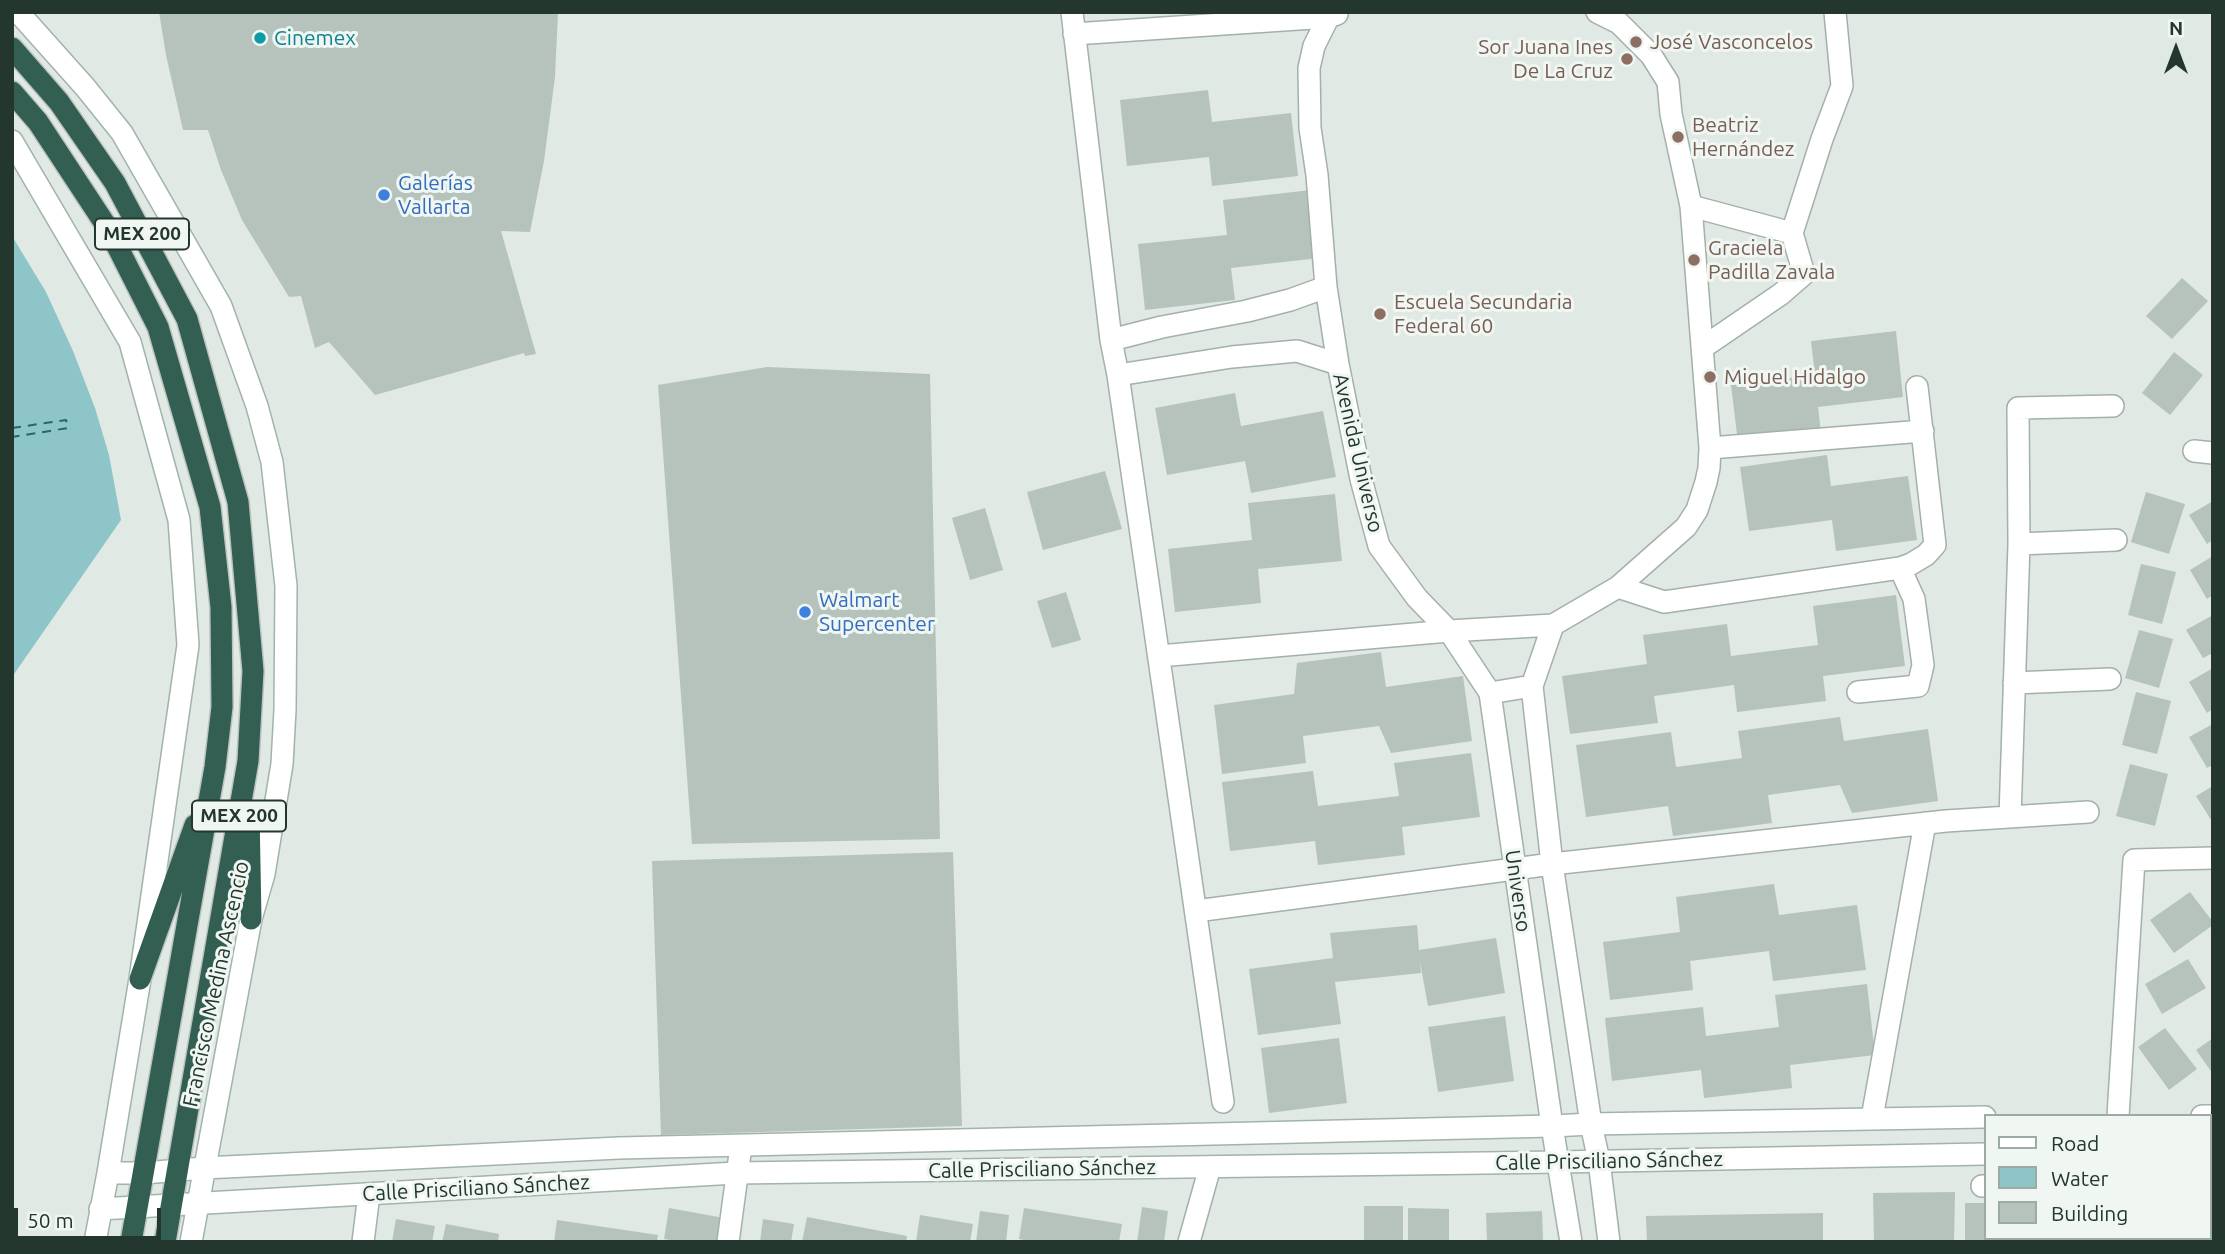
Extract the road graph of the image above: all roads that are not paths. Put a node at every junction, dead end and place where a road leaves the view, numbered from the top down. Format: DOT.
graph roads {
  1 [pos="18,12"];
  2 [pos="1597,12"];
  3 [pos="1835,12"];
  4 [pos="1334,14"];
  5 [pos="1073,23"];
  6 [pos="12,48"];
  7 [pos="12,92"];
  8 [pos="12,141"];
  9 [pos="1691,206"];
  10 [pos="1792,233"];
  11 [pos="1326,288"];
  12 [pos="1111,340"];
  13 [pos="1702,348"];
  14 [pos="1338,363"];
  15 [pos="1118,374"];
  16 [pos="1917,387"];
  17 [pos="2113,406"];
  18 [pos="1923,431"];
  19 [pos="1710,448"];
  20 [pos="2116,540"];
  21 [pos="2019,544"];
  22 [pos="1900,568"];
  23 [pos="1618,587"];
  24 [pos="1553,625"];
  25 [pos="1449,631"];
  26 [pos="1159,656"];
  27 [pos="2110,680"];
  28 [pos="2014,683"];
  29 [pos="1532,686"];
  30 [pos="1858,692"];
  31 [pos="1490,693"];
  32 [pos="248,761"];
  33 [pos="215,767"];
  34 [pos="2088,811"];
  35 [pos="2010,817"];
  36 [pos="1925,823"];
  37 [pos="2213,858"];
  38 [pos="1552,864"];
  39 [pos="1515,870"];
  40 [pos="1196,911"];
  41 [pos="251,919"];
  42 [pos="140,979"];
  43 [pos="1223,1102"];
  44 [pos="2118,1114"];
  45 [pos="1983,1117"];
  46 [pos="1872,1118"];
  47 [pos="1591,1124"];
  48 [pos="1552,1126"];
  49 [pos="741,1146"];
  50 [pos="1983,1154"];
  51 [pos="1599,1161"];
  52 [pos="1559,1162"];
  53 [pos="1210,1167"];
  54 [pos="204,1168"];
  55 [pos="178,1171"];
  56 [pos="108,1173"];
  57 [pos="144,1173"];
  58 [pos="737,1173"];
  59 [pos="369,1194"];
  60 [pos="197,1202"];
  61 [pos="171,1205"];
  62 [pos="136,1208"];
  63 [pos="100,1209"];
  64 [pos="94,1242"];
  65 [pos="131,1242"];
  66 [pos="165,1242"];
  67 [pos="191,1242"];
  68 [pos="363,1242"];
  69 [pos="728,1242"];
  70 [pos="1189,1242"];
  71 [pos="1571,1242"];
  72 [pos="1609,1242"];
  1 -- 41 [label="street, Francisco Medina Ascencio"];
  2 -- 9 [label="street"];
  3 -- 10 [label="street"];
  4 -- 5 [label="street, Avenida Universo"];
  4 -- 11 [label="street, Avenida Universo"];
  5 -- 12 [label="street"];
  6 -- 32 [label="highway, Francisco Medina Ascencio / MEX 200"];
  7 -- 33 [label="highway, Francisco Medina Ascencio / MEX 200"];
  8 -- 42 [label="street"];
  9 -- 10 [label="street"];
  9 -- 13 [label="street"];
  10 -- 13 [label="street"];
  11 -- 12 [label="street"];
  11 -- 14 [label="street, Avenida Universo"];
  12 -- 15 [label="street"];
  13 -- 19 [label="street"];
  14 -- 15 [label="street"];
  14 -- 25 [label="street, Avenida Universo"];
  15 -- 26 [label="street"];
  16 -- 18 [label="street"];
  17 -- 21 [label="street"];
  18 -- 19 [label="street"];
  18 -- 22 [label="street"];
  19 -- 23 [label="street"];
  20 -- 21 [label="street"];
  21 -- 28 [label="street"];
  22 -- 23 [label="street"];
  22 -- 30 [label="street"];
  23 -- 24 [label="street"];
  24 -- 25 [label="street"];
  24 -- 29 [label="street, Universo"];
  25 -- 26 [label="street"];
  25 -- 31 [label="street, Universo"];
  26 -- 40 [label="street"];
  27 -- 28 [label="street"];
  28 -- 35 [label="street"];
  29 -- 31 [label="street"];
  29 -- 38 [label="street, Universo"];
  31 -- 39 [label="street, Universo"];
  32 -- 41 [label="highway"];
  32 -- 55 [label="highway, Francisco Medina Ascencio / MEX 200"];
  33 -- 42 [label="highway"];
  33 -- 57 [label="highway, Francisco Medina Ascencio / MEX 200"];
  34 -- 35 [label="street"];
  35 -- 36 [label="street"];
  36 -- 38 [label="street"];
  36 -- 46 [label="street"];
  37 -- 44 [label="street"];
  38 -- 39 [label="street"];
  38 -- 47 [label="street, Universo"];
  39 -- 40 [label="street"];
  39 -- 48 [label="street, Universo"];
  40 -- 43 [label="street"];
  41 -- 54 [label="street, Francisco Medina Ascencio"];
  42 -- 56 [label="street"];
  45 -- 46 [label="street, Calle Prisciliano Sánchez"];
  46 -- 47 [label="street, Calle Prisciliano Sánchez"];
  47 -- 48 [label="street, Calle Prisciliano Sánchez"];
  47 -- 51 [label="street, Universo"];
  48 -- 49 [label="street, Calle Prisciliano Sánchez"];
  48 -- 52 [label="street, Universo"];
  49 -- 54 [label="street, Calle Prisciliano Sánchez"];
  49 -- 58 [label="street"];
  50 -- 51 [label="street, Calle Prisciliano Sánchez"];
  51 -- 52 [label="street, Calle Prisciliano Sánchez"];
  51 -- 72 [label="street, Universo"];
  52 -- 53 [label="street, Calle Prisciliano Sánchez"];
  52 -- 71 [label="street, Universo"];
  53 -- 58 [label="street, Calle Prisciliano Sánchez"];
  53 -- 70 [label="street"];
  54 -- 55 [label="street, Calle Prisciliano Sánchez"];
  54 -- 60 [label="street, Francisco Medina Ascencio"];
  55 -- 57 [label="street, Calle Prisciliano Sánchez"];
  55 -- 61 [label="highway, Francisco Medina Ascencio / MEX 200"];
  56 -- 57 [label="street, Calle Prisciliano Sánchez"];
  56 -- 63 [label="street"];
  57 -- 62 [label="highway, Francisco Medina Ascencio / MEX 200"];
  58 -- 59 [label="street, Calle Prisciliano Sánchez"];
  58 -- 69 [label="street"];
  59 -- 60 [label="street, Calle Prisciliano Sánchez"];
  59 -- 68 [label="street"];
  60 -- 61 [label="street, Calle Prisciliano Sánchez"];
  60 -- 67 [label="street, Francisco Medina Ascencio"];
  61 -- 62 [label="street, Calle Prisciliano Sánchez"];
  61 -- 66 [label="highway, Francisco Medina Ascencio / MEX 200"];
  62 -- 63 [label="street, Calle Prisciliano Sánchez"];
  62 -- 65 [label="highway, Francisco Medina Ascencio / MEX 200"];
  63 -- 64 [label="street"];
}
